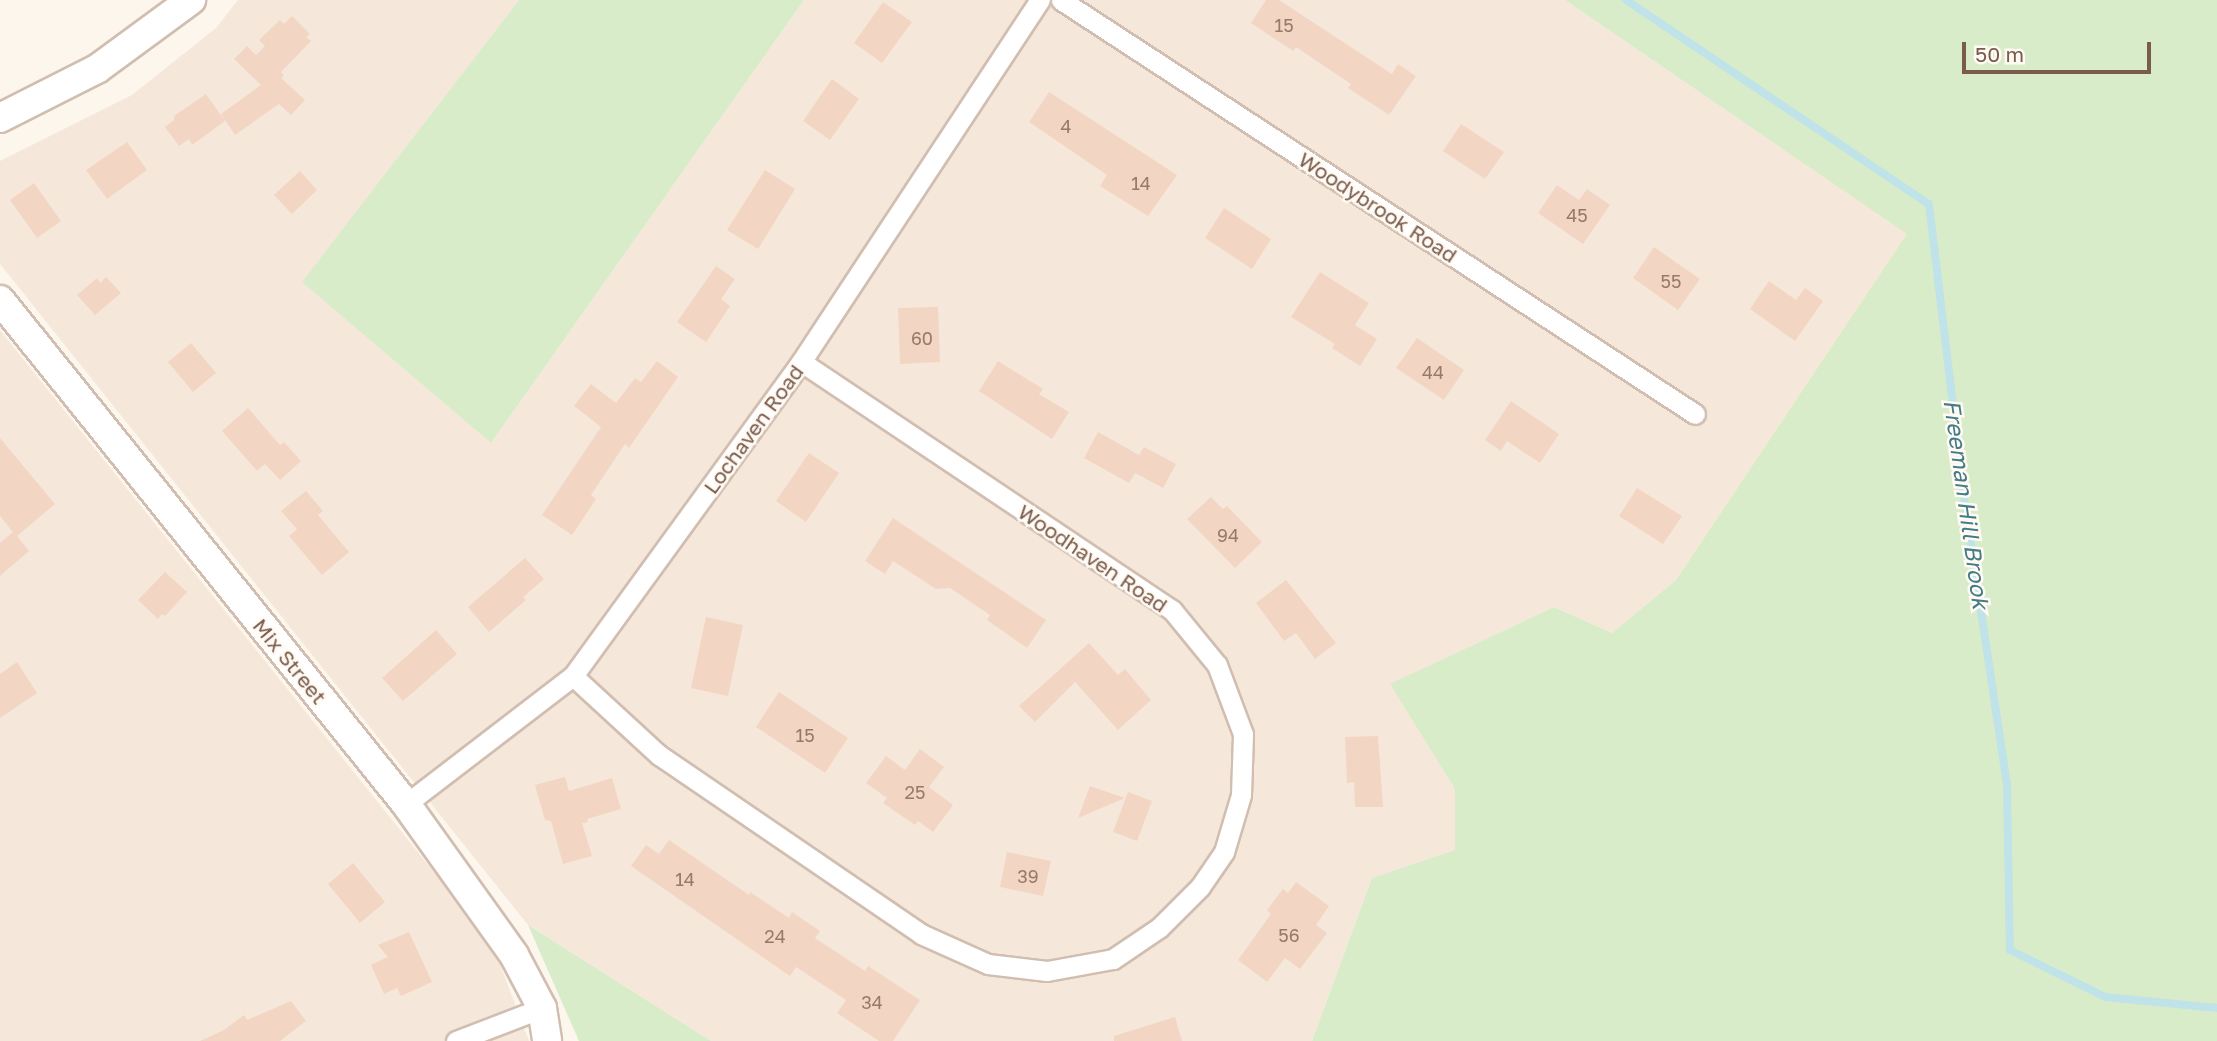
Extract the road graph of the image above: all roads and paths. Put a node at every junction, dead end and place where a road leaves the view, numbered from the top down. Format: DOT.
graph roads {
  1 [pos="191,0"];
  2 [pos="1040,0"];
  3 [pos="1060,0"];
  4 [pos="0,118"];
  5 [pos="0,300"];
  6 [pos="801,362"];
  7 [pos="1695,414"];
  8 [pos="573,676"];
  9 [pos="406,804"];
  10 [pos="542,1008"];
  11 [pos="456,1041"];
  12 [pos="547,1041"];
  1 -- 4 [label="main road"];
  2 -- 6 [label="street, Lochaven Road"];
  3 -- 7 [label="street, Woodybrook Road"];
  5 -- 9 [label="main road, Mix Street"];
  6 -- 8 [label="street, Lochaven Road"];
  6 -- 8 [label="street, Woodhaven Road"];
  8 -- 9 [label="street, Lochaven Road"];
  9 -- 10 [label="main road, Mix Street"];
  10 -- 11 [label="street"];
  10 -- 12 [label="main road, Mix Street"];
}
